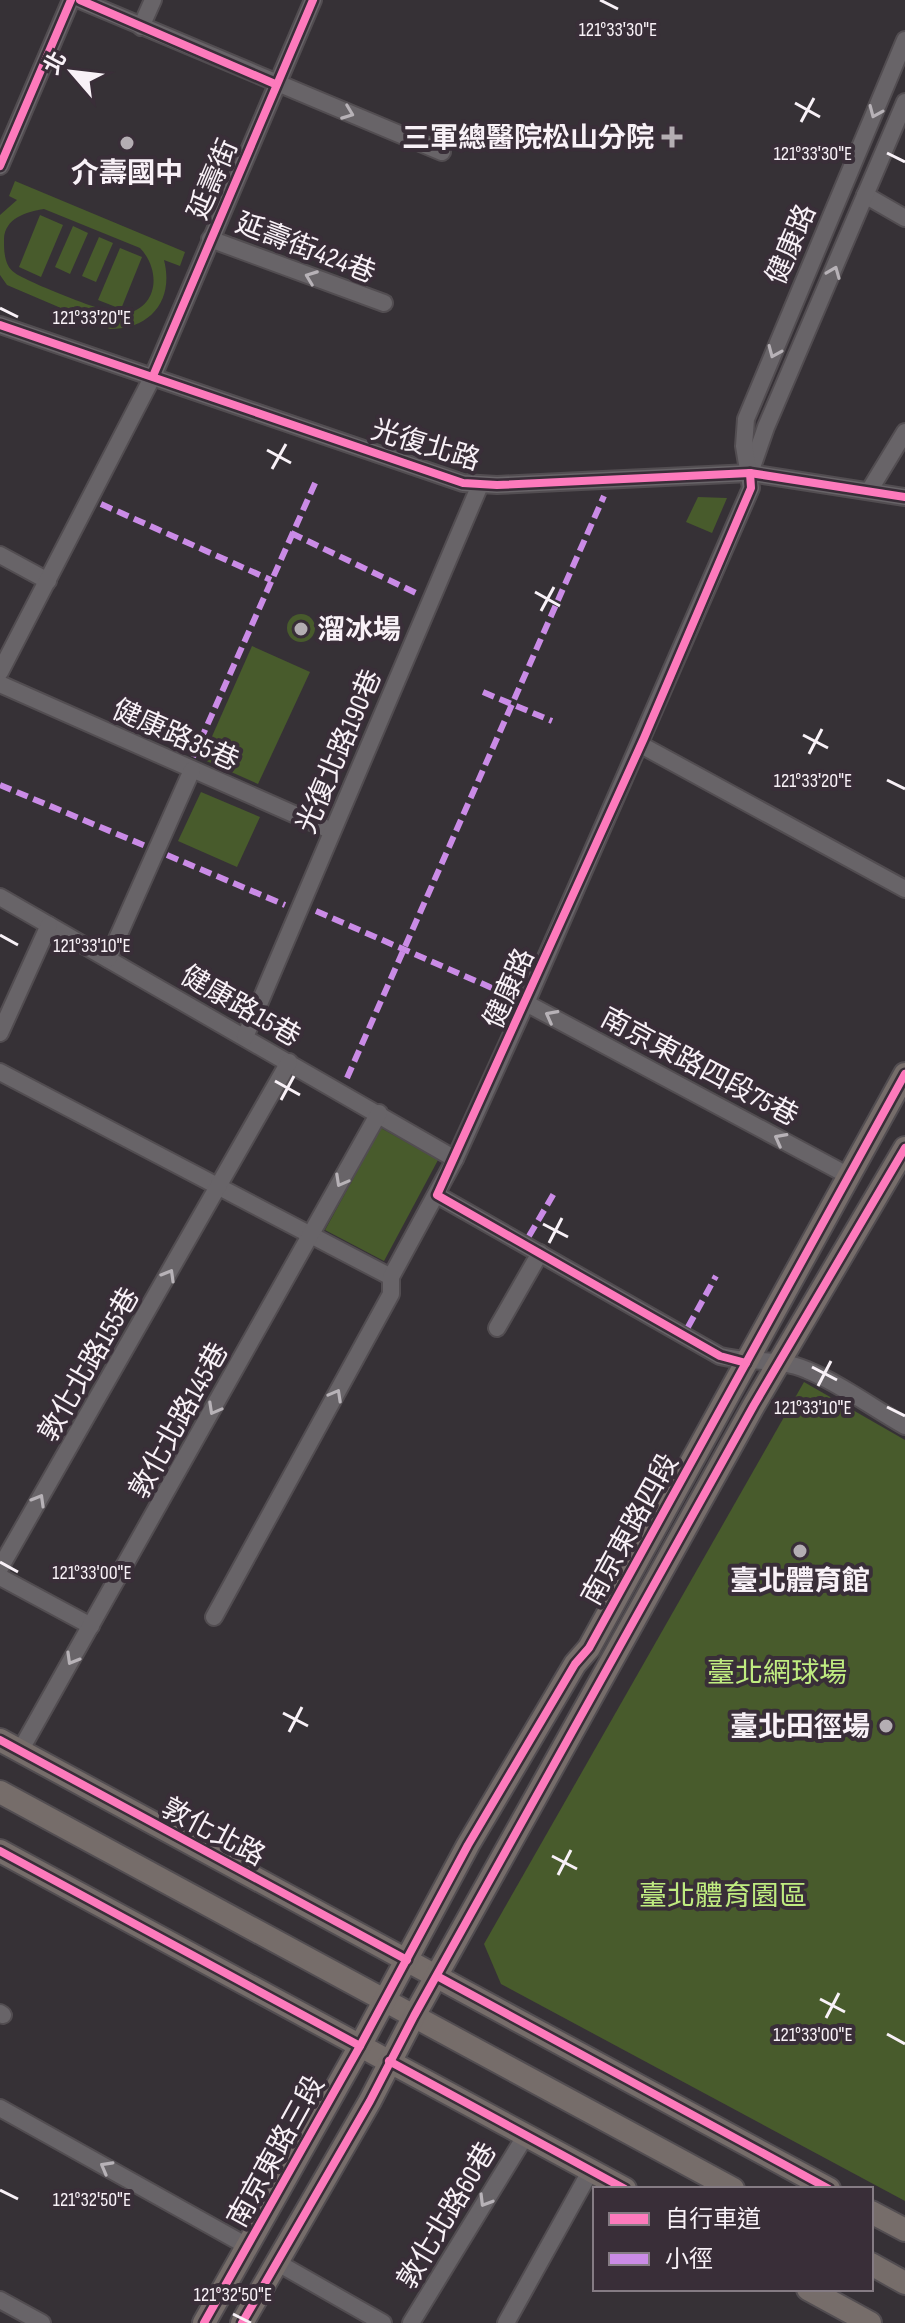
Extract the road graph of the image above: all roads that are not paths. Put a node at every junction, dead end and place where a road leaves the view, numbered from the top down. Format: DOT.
graph roads {
  1 [pos="71,0"];
  2 [pos="80,0"];
  3 [pos="153,0"];
  4 [pos="313,0"];
  5 [pos="141,27"];
  6 [pos="905,40"];
  7 [pos="275,84"];
  8 [pos="905,102"];
  9 [pos="442,152"];
  10 [pos="0,166"];
  11 [pos="865,195"];
  12 [pos="905,218"];
  13 [pos="210,239"];
  14 [pos="384,303"];
  15 [pos="0,325"];
  16 [pos="153,376"];
  17 [pos="905,432"];
  18 [pos="750,473"];
  19 [pos="480,485"];
  20 [pos="869,491"];
  21 [pos="905,497"];
  22 [pos="0,555"];
  23 [pos="48,581"];
  24 [pos="0,672"];
  25 [pos="0,684"];
  26 [pos="641,745"];
  27 [pos="192,770"];
  28 [pos="332,831"];
  29 [pos="905,889"];
  30 [pos="0,897"];
  31 [pos="49,925"];
  32 [pos="108,959"];
  33 [pos="526,1003"];
  34 [pos="0,1033"];
  35 [pos="245,1037"];
  36 [pos="289,1062"];
  37 [pos="0,1072"];
  38 [pos="905,1074"];
  39 [pos="379,1113"];
  40 [pos="905,1148"];
  41 [pos="455,1159"];
  42 [pos="849,1176"];
  43 [pos="220,1186"];
  44 [pos="437,1195"];
  45 [pos="310,1235"];
  46 [pos="540,1253"];
  47 [pos="391,1277"];
  48 [pos="497,1328"];
  49 [pos="746,1363"];
  50 [pos="778,1363"];
  51 [pos="905,1426"];
  52 [pos="0,1568"];
  53 [pos="0,1577"];
  54 [pos="214,1617"];
  55 [pos="91,1626"];
  56 [pos="0,1740"];
  57 [pos="20,1751"];
  58 [pos="0,1792"];
  59 [pos="0,1851"];
  60 [pos="407,1960"];
  61 [pos="437,1976"];
  62 [pos="385,2001"];
  63 [pos="414,2016"];
  64 [pos="360,2046"];
  65 [pos="389,2061"];
  66 [pos="0,2108"];
  67 [pos="526,2135"];
  68 [pos="591,2170"];
  69 [pos="621,2187"];
  70 [pos="729,2187"];
  71 [pos="825,2187"];
  72 [pos="873,2213"];
  73 [pos="905,2230"];
  74 [pos="247,2246"];
  75 [pos="278,2263"];
  76 [pos="873,2265"];
  77 [pos="905,2283"];
  78 [pos="812,2291"];
  79 [pos="0,2300"];
  80 [pos="42,2323"];
  81 [pos="204,2323"];
  82 [pos="242,2323"];
  83 [pos="383,2323"];
  84 [pos="411,2323"];
  85 [pos="506,2323"];
  86 [pos="870,2323"];
  1 -- 10 [label="street"];
  2 -- 5 [label="street"];
  3 -- 5 [label="street"];
  4 -- 7 [label="street, 延壽街"];
  5 -- 7 [label="street"];
  6 -- 18 [label="street, 健康路, one-way"];
  7 -- 9 [label="street, one-way"];
  7 -- 13 [label="street, 延壽街"];
  8 -- 11 [label="street, 健康路"];
  11 -- 12 [label="street"];
  18 -- 11 [label="street, 健康路, one-way"];
  14 -- 13 [label="street, 延壽街424巷, one-way"];
  13 -- 16 [label="street, 延壽街"];
  15 -- 16 [label="street, 光復北路"];
  16 -- 19 [label="street, 光復北路"];
  16 -- 23 [label="street, 延壽街"];
  17 -- 20 [label="street"];
  18 -- 19 [label="street, 光復北路"];
  18 -- 20 [label="street, 光復北路"];
  18 -- 26 [label="street, 健康路"];
  19 -- 28 [label="street, 光復北路190巷"];
  20 -- 21 [label="street, 光復北路"];
  22 -- 23 [label="street"];
  23 -- 24 [label="street, 延壽街"];
  25 -- 27 [label="street, 健康路35巷"];
  26 -- 29 [label="street"];
  26 -- 33 [label="street, 健康路"];
  27 -- 28 [label="street, 健康路35巷"];
  27 -- 32 [label="street"];
  28 -- 35 [label="street, 光復北路190巷"];
  30 -- 31 [label="street, 健康路15巷"];
  31 -- 32 [label="street, 健康路15巷"];
  31 -- 34 [label="street"];
  32 -- 35 [label="street, 健康路15巷"];
  33 -- 41 [label="street, 健康路"];
  42 -- 33 [label="street, 南京東路四段75巷, one-way"];
  35 -- 36 [label="street, 健康路15巷"];
  36 -- 39 [label="street, 健康路15巷"];
  36 -- 43 [label="street, 敦化北路155巷"];
  37 -- 43 [label="street"];
  38 -- 42 [label="main road, 南京東路四段"];
  39 -- 41 [label="street, 健康路15巷"];
  39 -- 45 [label="street, 敦化北路145巷, one-way"];
  40 -- 50 [label="main road, 南京東路四段"];
  41 -- 44 [label="street, 健康路"];
  42 -- 49 [label="main road, 南京東路四段"];
  43 -- 45 [label="street"];
  52 -- 43 [label="street, 敦化北路155巷, one-way"];
  44 -- 46 [label="street"];
  44 -- 47 [label="street, 健康路"];
  45 -- 47 [label="street"];
  45 -- 55 [label="street, 敦化北路145巷, one-way"];
  46 -- 48 [label="street"];
  46 -- 49 [label="street"];
  54 -- 47 [label="street, 健康路, one-way"];
  49 -- 50 [label="street"];
  49 -- 60 [label="main road, 南京東路四段"];
  50 -- 51 [label="street"];
  50 -- 61 [label="main road, 南京東路四段"];
  53 -- 55 [label="street"];
  55 -- 57 [label="street, 敦化北路145巷, one-way"];
  56 -- 57 [label="main road, 敦化北路"];
  57 -- 60 [label="main road, 敦化北路"];
  58 -- 62 [label="main road"];
  59 -- 64 [label="main road"];
  60 -- 61 [label="main road, 敦化北路"];
  60 -- 62 [label="main road, 南京東路四段"];
  61 -- 63 [label="main road, 南京東路四段"];
  61 -- 71 [label="main road, 敦化北路"];
  62 -- 63 [label="main road"];
  62 -- 64 [label="main road, 南京東路三段"];
  63 -- 65 [label="main road, 南京東路三段"];
  63 -- 70 [label="main road"];
  64 -- 65 [label="main road"];
  64 -- 74 [label="main road, 南京東路三段"];
  65 -- 67 [label="main road"];
  65 -- 75 [label="main road, 南京東路三段"];
  74 -- 66 [label="street, one-way"];
  67 -- 68 [label="main road"];
  67 -- 84 [label="street, 敦化北路60巷, one-way"];
  68 -- 69 [label="main road"];
  68 -- 85 [label="street"];
  72 -- 73 [label="main road"];
  74 -- 81 [label="main road, 南京東路三段"];
  75 -- 82 [label="main road, 南京東路三段"];
  75 -- 83 [label="street"];
  76 -- 77 [label="main road"];
  78 -- 86 [label="main road"];
  79 -- 80 [label="street"];
}
